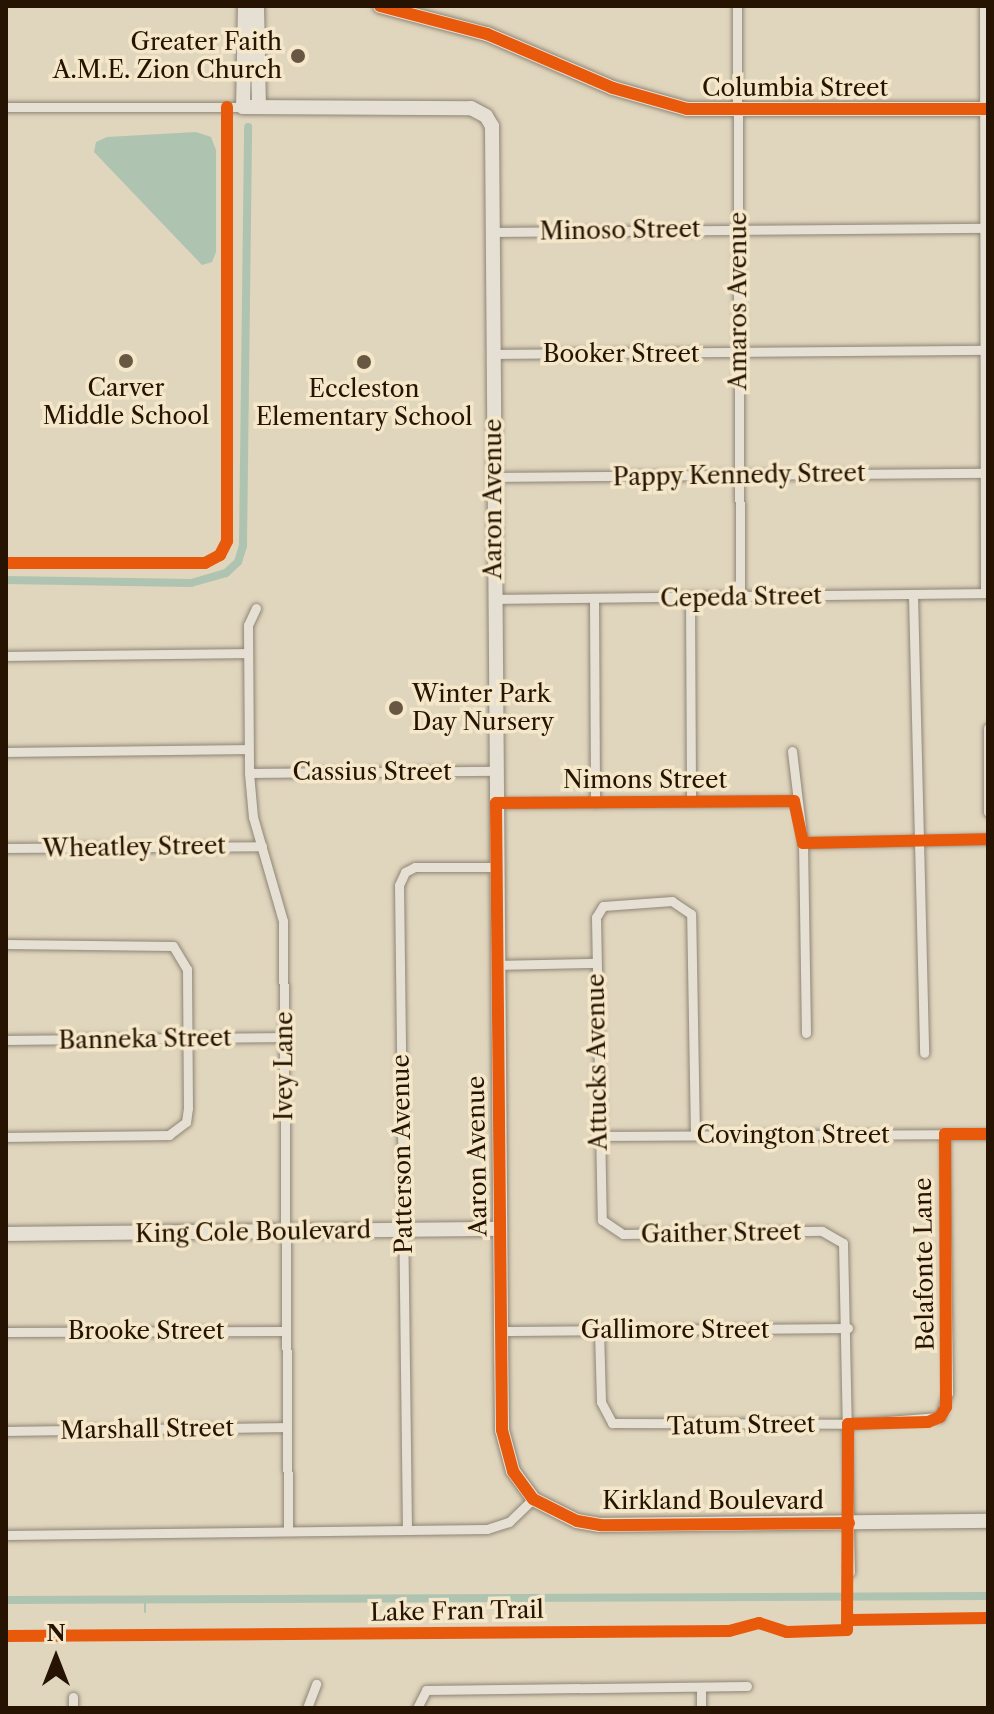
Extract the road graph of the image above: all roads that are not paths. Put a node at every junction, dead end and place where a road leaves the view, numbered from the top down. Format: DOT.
graph roads {
  1 [pos="245,6"];
  2 [pos="257,6"];
  3 [pos="380,6"];
  4 [pos="737,6"];
  5 [pos="984,6"];
  6 [pos="6,107"];
  7 [pos="251,107"];
  8 [pos="986,109"];
  9 [pos="737,112"];
  10 [pos="737,228"];
  11 [pos="986,228"];
  12 [pos="493,232"];
  13 [pos="987,350"];
  14 [pos="739,353"];
  15 [pos="493,354"];
  16 [pos="986,439"];
  17 [pos="985,473"];
  18 [pos="738,476"];
  19 [pos="493,477"];
  20 [pos="986,535"];
  21 [pos="987,593"];
  22 [pos="913,595"];
  23 [pos="740,597"];
  24 [pos="594,598"];
  25 [pos="690,598"];
  26 [pos="494,599"];
  27 [pos="256,608"];
  28 [pos="248,653"];
  29 [pos="6,656"];
  30 [pos="988,728"];
  31 [pos="248,749"];
  32 [pos="792,751"];
  33 [pos="6,752"];
  34 [pos="496,771"];
  35 [pos="249,773"];
  36 [pos="794,801"];
  37 [pos="691,802"];
  38 [pos="496,803"];
  39 [pos="595,803"];
  40 [pos="988,812"];
  41 [pos="988,839"];
  42 [pos="922,841"];
  43 [pos="803,843"];
  44 [pos="262,846"];
  45 [pos="6,848"];
  46 [pos="497,867"];
  47 [pos="6,944"];
  48 [pos="596,963"];
  49 [pos="498,965"];
  50 [pos="806,1033"];
  51 [pos="284,1037"];
  52 [pos="188,1038"];
  53 [pos="6,1040"];
  54 [pos="924,1053"];
  55 [pos="945,1134"];
  56 [pos="988,1134"];
  57 [pos="695,1135"];
  58 [pos="598,1136"];
  59 [pos="6,1137"];
  60 [pos="599,1208"];
  61 [pos="500,1229"];
  62 [pos="403,1230"];
  63 [pos="285,1231"];
  64 [pos="6,1234"];
  65 [pos="848,1328"];
  66 [pos="599,1330"];
  67 [pos="286,1331"];
  68 [pos="501,1331"];
  69 [pos="6,1332"];
  70 [pos="948,1393"];
  71 [pos="848,1424"];
  72 [pos="287,1427"];
  73 [pos="6,1431"];
  74 [pos="533,1499"];
  75 [pos="988,1521"];
  76 [pos="849,1523"];
  77 [pos="407,1530"];
  78 [pos="288,1531"];
  79 [pos="6,1535"];
  80 [pos="850,1572"];
  81 [pos="316,1684"];
  82 [pos="747,1686"];
  83 [pos="701,1687"];
  84 [pos="307,1708"];
  85 [pos="417,1708"];
  86 [pos="701,1708"];
  1 -- 7 [label="street"];
  2 -- 7 [label="street"];
  3 -- 9 [label="street, Columbia Street"];
  4 -- 9 [label="street, Amaros Avenue"];
  5 -- 8 [label="street"];
  6 -- 7 [label="street"];
  7 -- 12 [label="street, Aaron Avenue"];
  8 -- 9 [label="street, Columbia Street"];
  8 -- 11 [label="street"];
  9 -- 10 [label="street, Amaros Avenue"];
  10 -- 11 [label="street, Minoso Street"];
  10 -- 12 [label="street, Minoso Street"];
  10 -- 14 [label="street, Amaros Avenue"];
  11 -- 13 [label="street"];
  12 -- 15 [label="street, Aaron Avenue"];
  13 -- 14 [label="street, Booker Street"];
  13 -- 16 [label="street"];
  14 -- 15 [label="street, Booker Street"];
  14 -- 18 [label="street, Amaros Avenue"];
  15 -- 19 [label="street, Aaron Avenue"];
  16 -- 17 [label="street"];
  17 -- 18 [label="street, Pappy Kennedy Street"];
  17 -- 20 [label="street"];
  18 -- 19 [label="street, Pappy Kennedy Street"];
  18 -- 23 [label="street, Amaros Avenue"];
  19 -- 26 [label="street, Aaron Avenue"];
  20 -- 21 [label="street"];
  21 -- 22 [label="street, Cepeda Street"];
  22 -- 23 [label="street, Cepeda Street"];
  22 -- 42 [label="street"];
  23 -- 25 [label="street, Cepeda Street"];
  24 -- 25 [label="street, Cepeda Street"];
  24 -- 26 [label="street, Cepeda Street"];
  24 -- 39 [label="street"];
  25 -- 37 [label="street"];
  26 -- 34 [label="street, Aaron Avenue"];
  27 -- 28 [label="street, Ivey Lane"];
  28 -- 29 [label="street"];
  28 -- 31 [label="street, Ivey Lane"];
  30 -- 40 [label="street"];
  31 -- 33 [label="street"];
  31 -- 35 [label="street, Ivey Lane"];
  32 -- 36 [label="street"];
  34 -- 35 [label="street, Cassius Street"];
  34 -- 38 [label="street, Aaron Avenue"];
  35 -- 44 [label="street, Ivey Lane"];
  36 -- 37 [label="street, Nimons Street"];
  36 -- 43 [label="street"];
  37 -- 39 [label="street, Nimons Street"];
  38 -- 39 [label="street, Nimons Street"];
  38 -- 46 [label="street, Aaron Avenue"];
  41 -- 42 [label="street"];
  42 -- 43 [label="street"];
  42 -- 54 [label="street"];
  43 -- 50 [label="street"];
  44 -- 45 [label="street, Wheatley Street"];
  44 -- 51 [label="street, Ivey Lane"];
  46 -- 49 [label="street, Aaron Avenue"];
  46 -- 62 [label="street, Patterson Avenue"];
  47 -- 52 [label="street"];
  48 -- 49 [label="street"];
  48 -- 57 [label="street, Attucks Avenue"];
  48 -- 58 [label="street, Attucks Avenue"];
  49 -- 61 [label="street, Aaron Avenue"];
  51 -- 52 [label="street, Banneka Street"];
  51 -- 63 [label="street, Ivey Lane"];
  52 -- 53 [label="street, Banneka Street"];
  52 -- 59 [label="street"];
  55 -- 56 [label="street, Covington Street"];
  55 -- 57 [label="street, Covington Street"];
  55 -- 70 [label="street, Belafonte Lane"];
  57 -- 58 [label="street, Covington Street"];
  58 -- 60 [label="street, Attucks Avenue"];
  60 -- 65 [label="street, Gaither Street"];
  61 -- 62 [label="street, King Cole Boulevard"];
  61 -- 68 [label="street, Aaron Avenue"];
  62 -- 63 [label="street, King Cole Boulevard"];
  62 -- 77 [label="street, Patterson Avenue"];
  63 -- 64 [label="street, King Cole Boulevard"];
  63 -- 67 [label="street, Ivey Lane"];
  65 -- 66 [label="street, Gallimore Street"];
  65 -- 71 [label="street"];
  66 -- 68 [label="street, Gallimore Street"];
  66 -- 71 [label="street, Tatum Street"];
  67 -- 69 [label="street, Brooke Street"];
  67 -- 72 [label="street, Ivey Lane"];
  68 -- 74 [label="street, Aaron Avenue"];
  70 -- 71 [label="street, Tatum Street"];
  71 -- 76 [label="street"];
  72 -- 73 [label="street, Marshall Street"];
  72 -- 78 [label="street, Ivey Lane"];
  74 -- 76 [label="street, Kirkland Boulevard"];
  74 -- 77 [label="street"];
  75 -- 76 [label="street, Kirkland Boulevard"];
  76 -- 80 [label="street"];
  77 -- 78 [label="street"];
  78 -- 79 [label="street"];
  81 -- 84 [label="street"];
  82 -- 83 [label="street"];
  83 -- 85 [label="street"];
  83 -- 86 [label="street"];
}
